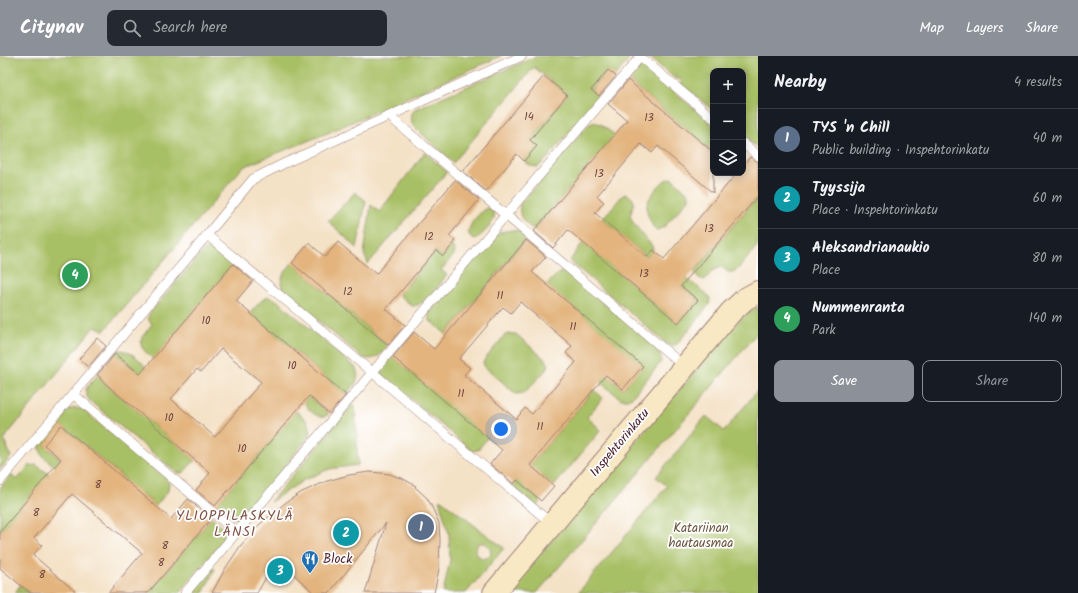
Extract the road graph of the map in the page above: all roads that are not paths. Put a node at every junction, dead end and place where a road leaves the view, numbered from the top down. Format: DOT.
graph roads {
  1 [pos="522,56"];
  2 [pos="639,56"];
  3 [pos="710,115"];
  4 [pos="389,116"];
  5 [pos="746,146"];
  6 [pos="758,156"];
  7 [pos="506,215"];
  8 [pos="207,235"];
  9 [pos="754,294"];
  10 [pos="685,367"];
  11 [pos="372,372"];
  12 [pos="73,394"];
  13 [pos="0,481"];
  14 [pos="552,524"];
  15 [pos="236,532"];
  16 [pos="184,593"];
  17 [pos="494,593"];
  1 -- 4 [label="lane"];
  2 -- 3 [label="lane"];
  2 -- 7 [label="lane"];
  4 -- 7 [label="lane"];
  4 -- 8 [label="lane"];
  5 -- 6 [label="lane"];
  7 -- 10 [label="lane"];
  7 -- 11 [label="lane"];
  8 -- 11 [label="lane"];
  8 -- 12 [label="lane"];
  9 -- 10 [label="street, Inspehtorinkatu"];
  10 -- 14 [label="street, Inspehtorinkatu"];
  11 -- 14 [label="lane"];
  11 -- 15 [label="lane"];
  12 -- 13 [label="lane"];
  12 -- 15 [label="lane"];
  14 -- 17 [label="street, Inspehtorinkatu"];
  15 -- 16 [label="lane"];
}
